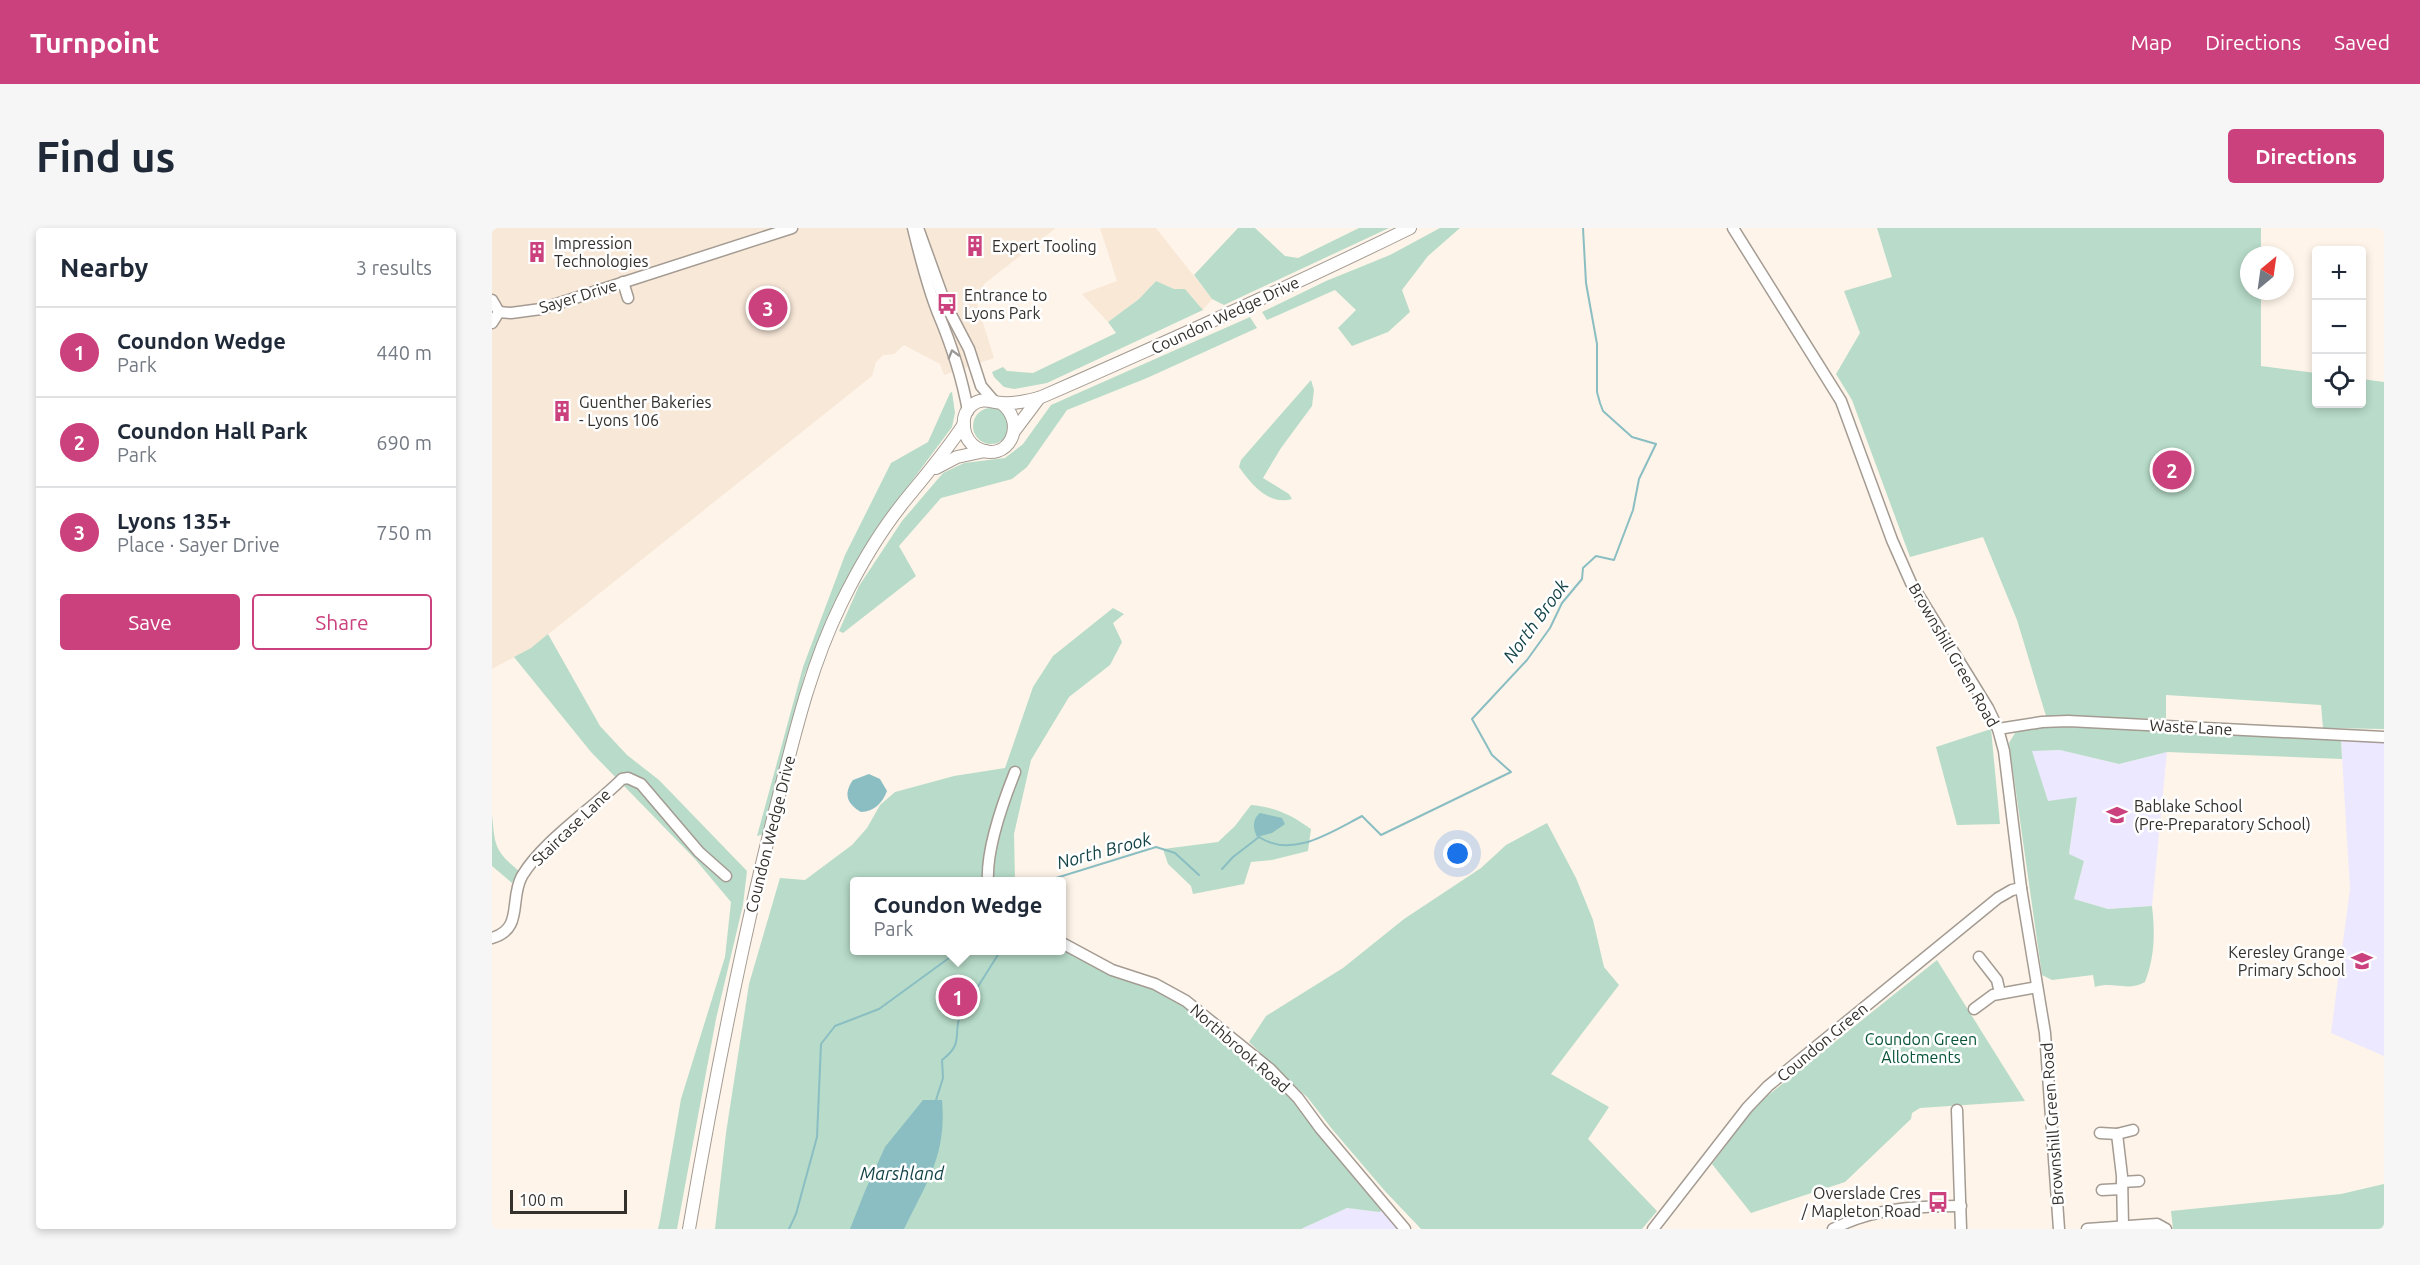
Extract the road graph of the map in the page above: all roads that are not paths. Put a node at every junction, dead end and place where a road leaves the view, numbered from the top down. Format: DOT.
graph roads {
  1 [pos="792,228"];
  2 [pos="913,228"];
  3 [pos="918,228"];
  4 [pos="1410,228"];
  5 [pos="1733,228"];
  6 [pos="623,282"];
  7 [pos="628,298"];
  8 [pos="492,300"];
  9 [pos="499,312"];
  10 [pos="492,323"];
  11 [pos="1039,398"];
  12 [pos="997,401"];
  13 [pos="968,411"];
  14 [pos="964,424"];
  15 [pos="1015,430"];
  16 [pos="985,451"];
  17 [pos="932,471"];
  18 [pos="1998,729"];
  19 [pos="2384,738"];
  20 [pos="1015,772"];
  21 [pos="726,876"];
  22 [pos="988,877"];
  23 [pos="2021,888"];
  24 [pos="492,938"];
  25 [pos="1066,945"];
  26 [pos="1979,957"];
  27 [pos="2037,987"];
  28 [pos="2000,993"];
  29 [pos="1974,1010"];
  30 [pos="1957,1110"];
  31 [pos="2133,1130"];
  32 [pos="2100,1133"];
  33 [pos="2117,1134"];
  34 [pos="2139,1181"];
  35 [pos="2122,1185"];
  36 [pos="2102,1190"];
  37 [pos="1961,1206"];
  38 [pos="1858,1219"];
  39 [pos="2123,1226"];
  40 [pos="2161,1226"];
  41 [pos="689,1229"];
  42 [pos="1405,1229"];
  43 [pos="1653,1229"];
  44 [pos="1833,1229"];
  45 [pos="1847,1229"];
  46 [pos="1961,1229"];
  47 [pos="2059,1229"];
  48 [pos="2087,1229"];
  1 -- 6 [label="street, Sayer Drive"];
  13 -- 2 [label="street, one-way"];
  3 -- 12 [label="street"];
  4 -- 11 [label="main road, Coundon Wedge Drive"];
  5 -- 18 [label="street, Brownshill Green Road"];
  6 -- 7 [label="street"];
  6 -- 9 [label="street, Sayer Drive"];
  8 -- 9 [label="street"];
  9 -- 10 [label="street"];
  11 -- 12 [label="main road, Coundon Wedge Drive"];
  11 -- 15 [label="main road, Coundon Wedge Drive"];
  12 -- 13 [label="main road, Coundon Wedge Drive"];
  12 -- 15 [label="main road"];
  13 -- 14 [label="main road, Coundon Wedge Drive"];
  14 -- 16 [label="main road"];
  14 -- 17 [label="main road, Coundon Wedge Drive"];
  15 -- 16 [label="main road, Coundon Wedge Drive"];
  16 -- 17 [label="main road, Coundon Wedge Drive"];
  17 -- 41 [label="main road, Coundon Wedge Drive"];
  18 -- 19 [label="street, Waste Lane"];
  18 -- 23 [label="street, Brownshill Green Road"];
  20 -- 22 [label="street"];
  21 -- 24 [label="street, Staircase Lane"];
  23 -- 27 [label="street, Brownshill Green Road"];
  23 -- 43 [label="street, Coundon Green"];
  25 -- 42 [label="street, Northbrook Road"];
  26 -- 28 [label="street"];
  27 -- 28 [label="street"];
  27 -- 47 [label="street, Brownshill Green Road"];
  28 -- 29 [label="street"];
  30 -- 37 [label="street"];
  31 -- 33 [label="street"];
  32 -- 33 [label="street"];
  33 -- 35 [label="street"];
  34 -- 35 [label="street"];
  35 -- 36 [label="street"];
  35 -- 39 [label="street"];
  37 -- 38 [label="street"];
  37 -- 46 [label="street"];
  38 -- 44 [label="street"];
  38 -- 45 [label="street"];
  39 -- 40 [label="street"];
  39 -- 48 [label="street"];
}
